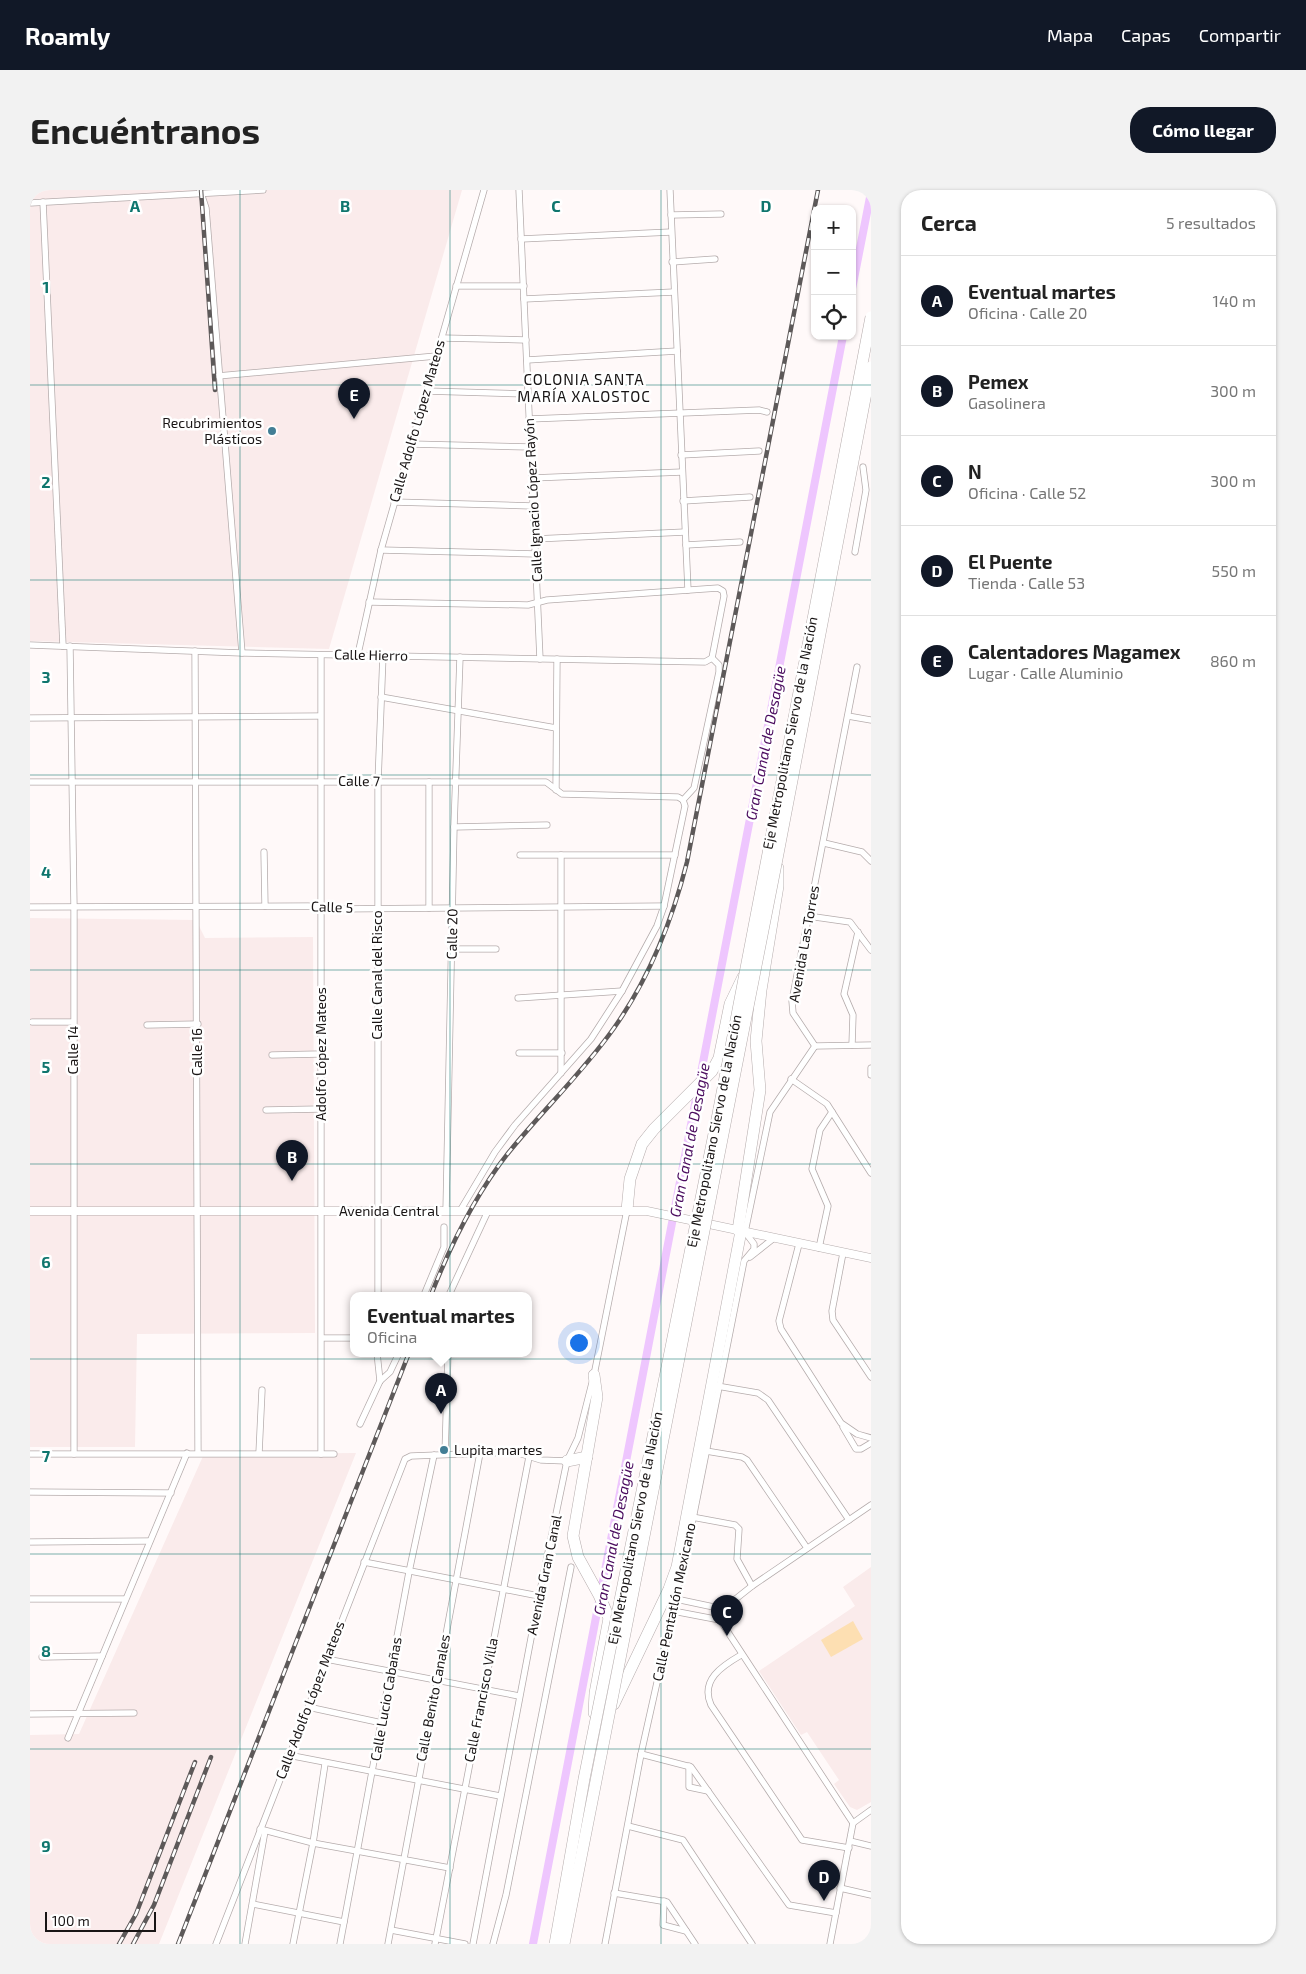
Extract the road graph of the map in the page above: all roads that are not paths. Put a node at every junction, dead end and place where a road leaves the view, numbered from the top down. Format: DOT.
graph roads {
  1 [pos="263,190"];
  2 [pos="484,190"];
  3 [pos="519,190"];
  4 [pos="670,190"];
  5 [pos="200,192"];
  6 [pos="43,202"];
  7 [pos="30,203"];
  8 [pos="721,214"];
  9 [pos="671,215"];
  10 [pos="672,232"];
  11 [pos="522,239"];
  12 [pos="715,259"];
  13 [pos="672,262"];
  14 [pos="456,286"];
  15 [pos="524,286"];
  16 [pos="674,292"];
  17 [pos="524,299"];
  18 [pos="871,317"];
  19 [pos="442,338"];
  20 [pos="526,340"];
  21 [pos="677,351"];
  22 [pos="436,356"];
  23 [pos="527,360"];
  24 [pos="871,367"];
  25 [pos="218,376"];
  26 [pos="426,391"];
  27 [pos="528,394"];
  28 [pos="680,412"];
  29 [pos="767,412"];
  30 [pos="529,419"];
  31 [pos="411,444"];
  32 [pos="531,447"];
  33 [pos="759,451"];
  34 [pos="682,455"];
  35 [pos="863,467"];
  36 [pos="682,472"];
  37 [pos="532,478"];
  38 [pos="868,491"];
  39 [pos="750,497"];
  40 [pos="683,501"];
  41 [pos="394,502"];
  42 [pos="533,506"];
  43 [pos="685,532"];
  44 [pos="535,539"];
  45 [pos="740,542"];
  46 [pos="686,545"];
  47 [pos="381,550"];
  48 [pos="855,552"];
  49 [pos="536,554"];
  50 [pos="688,590"];
  51 [pos="369,602"];
  52 [pos="538,602"];
  53 [pos="30,645"];
  54 [pos="63,646"];
  55 [pos="70,646"];
  56 [pos="195,651"];
  57 [pos="242,653"];
  58 [pos="358,654"];
  59 [pos="321,655"];
  60 [pos="383,656"];
  61 [pos="460,657"];
  62 [pos="712,658"];
  63 [pos="540,659"];
  64 [pos="557,659"];
  65 [pos="857,667"];
  66 [pos="381,697"];
  67 [pos="458,711"];
  68 [pos="195,716"];
  69 [pos="320,716"];
  70 [pos="848,716"];
  71 [pos="30,718"];
  72 [pos="71,718"];
  73 [pos="871,720"];
  74 [pos="556,728"];
  75 [pos="320,781"];
  76 [pos="30,782"];
  77 [pos="71,782"];
  78 [pos="378,782"];
  79 [pos="429,782"];
  80 [pos="456,782"];
  81 [pos="194,783"];
  82 [pos="556,790"];
  83 [pos="682,800"];
  84 [pos="547,825"];
  85 [pos="454,828"];
  86 [pos="824,843"];
  87 [pos="264,852"];
  88 [pos="675,854"];
  89 [pos="520,855"];
  90 [pos="560,855"];
  91 [pos="777,859"];
  92 [pos="871,861"];
  93 [pos="197,906"];
  94 [pos="265,906"];
  95 [pos="664,906"];
  96 [pos="30,907"];
  97 [pos="74,907"];
  98 [pos="452,907"];
  99 [pos="560,907"];
  100 [pos="321,908"];
  101 [pos="377,908"];
  102 [pos="429,908"];
  103 [pos="808,916"];
  104 [pos="858,932"];
  105 [pos="452,949"];
  106 [pos="496,949"];
  107 [pos="871,950"];
  108 [pos="745,973"];
  109 [pos="622,991"];
  110 [pos="560,996"];
  111 [pos="518,998"];
  112 [pos="32,1022"];
  113 [pos="73,1022"];
  114 [pos="198,1024"];
  115 [pos="147,1025"];
  116 [pos="852,1045"];
  117 [pos="871,1045"];
  118 [pos="815,1046"];
  119 [pos="519,1053"];
  120 [pos="562,1053"];
  121 [pos="320,1054"];
  122 [pos="272,1055"];
  123 [pos="871,1068"];
  124 [pos="562,1074"];
  125 [pos="871,1075"];
  126 [pos="791,1079"];
  127 [pos="321,1109"];
  128 [pos="266,1110"];
  129 [pos="832,1112"];
  130 [pos="871,1173"];
  131 [pos="321,1210"];
  132 [pos="378,1210"];
  133 [pos="627,1210"];
  134 [pos="30,1211"];
  135 [pos="73,1211"];
  136 [pos="197,1211"];
  137 [pos="446,1211"];
  138 [pos="460,1211"];
  139 [pos="488,1211"];
  140 [pos="444,1227"];
  141 [pos="742,1231"];
  142 [pos="774,1238"];
  143 [pos="799,1244"];
  144 [pos="819,1248"];
  145 [pos="844,1253"];
  146 [pos="871,1258"];
  147 [pos="744,1261"];
  148 [pos="378,1292"];
  149 [pos="425,1292"];
  150 [pos="450,1292"];
  151 [pos="322,1338"];
  152 [pos="350,1338"];
  153 [pos="378,1357"];
  154 [pos="397,1357"];
  155 [pos="448,1357"];
  156 [pos="594,1375"];
  157 [pos="871,1377"];
  158 [pos="380,1381"];
  159 [pos="717,1386"];
  160 [pos="262,1390"];
  161 [pos="360,1424"];
  162 [pos="841,1424"];
  163 [pos="871,1438"];
  164 [pos="871,1442"];
  165 [pos="706,1451"];
  166 [pos="198,1453"];
  167 [pos="259,1453"];
  168 [pos="480,1453"];
  169 [pos="30,1454"];
  170 [pos="74,1454"];
  171 [pos="188,1454"];
  172 [pos="322,1454"];
  173 [pos="334,1454"];
  174 [pos="445,1454"];
  175 [pos="434,1455"];
  176 [pos="528,1456"];
  177 [pos="587,1457"];
  178 [pos="567,1461"];
  179 [pos="30,1492"];
  180 [pos="171,1493"];
  181 [pos="871,1505"];
  182 [pos="692,1517"];
  183 [pos="848,1520"];
  184 [pos="30,1542"];
  185 [pos="149,1542"];
  186 [pos="807,1548"];
  187 [pos="364,1562"];
  188 [pos="570,1567"];
  189 [pos="409,1572"];
  190 [pos="455,1580"];
  191 [pos="752,1586"];
  192 [pos="502,1590"];
  193 [pos="539,1596"];
  194 [pos="30,1599"];
  195 [pos="125,1599"];
  196 [pos="676,1600"];
  197 [pos="723,1609"];
  198 [pos="673,1611"];
  199 [pos="720,1620"];
  200 [pos="102,1656"];
  201 [pos="741,1656"];
  202 [pos="42,1657"];
  203 [pos="326,1659"];
  204 [pos="391,1672"];
  205 [pos="436,1680"];
  206 [pos="483,1689"];
  207 [pos="519,1696"];
  208 [pos="308,1708"];
  209 [pos="610,1712"];
  210 [pos="79,1713"];
  211 [pos="134,1713"];
  212 [pos="30,1714"];
  213 [pos="382,1722"];
  214 [pos="68,1738"];
  215 [pos="592,1744"];
  216 [pos="641,1754"];
  217 [pos="288,1755"];
  218 [pos="325,1764"];
  219 [pos="689,1766"];
  220 [pos="373,1773"];
  221 [pos="418,1781"];
  222 [pos="464,1790"];
  223 [pos="708,1791"];
  224 [pos="500,1796"];
  225 [pos="871,1810"];
  226 [pos="852,1823"];
  227 [pos="628,1826"];
  228 [pos="262,1830"];
  229 [pos="850,1841"];
  230 [pos="313,1842"];
  231 [pos="871,1846"];
  232 [pos="849,1848"];
  233 [pos="358,1850"];
  234 [pos="403,1860"];
  235 [pos="450,1868"];
  236 [pos="840,1888"];
  237 [pos="614,1893"];
  238 [pos="871,1895"];
  239 [pos="664,1901"];
  240 [pos="253,1904"];
  241 [pos="836,1913"];
  242 [pos="298,1914"];
  243 [pos="344,1922"];
  244 [pos="391,1930"];
  245 [pos="686,1931"];
  246 [pos="436,1942"];
  247 [pos="216,1944"];
  248 [pos="245,1944"];
  249 [pos="293,1944"];
  250 [pos="340,1944"];
  251 [pos="388,1944"];
  252 [pos="464,1944"];
  253 [pos="473,1944"];
  254 [pos="493,1944"];
  255 [pos="554,1944"];
  256 [pos="564,1944"];
  257 [pos="605,1944"];
  258 [pos="694,1944"];
  259 [pos="752,1944"];
  260 [pos="830,1944"];
  1 -- 5 [label="street"];
  2 -- 14 [label="street, Calle Adolfo López Mateos"];
  3 -- 11 [label="street, Calle Ignacio López Rayón"];
  4 -- 9 [label="street"];
  5 -- 6 [label="street"];
  5 -- 25 [label="street"];
  6 -- 7 [label="street"];
  6 -- 54 [label="street"];
  8 -- 9 [label="street"];
  9 -- 10 [label="street"];
  10 -- 11 [label="street"];
  10 -- 13 [label="street"];
  11 -- 15 [label="street, Calle Ignacio López Rayón"];
  12 -- 13 [label="street"];
  13 -- 16 [label="street"];
  14 -- 15 [label="street"];
  14 -- 19 [label="street, Calle Adolfo López Mateos"];
  15 -- 17 [label="street, Calle Ignacio López Rayón"];
  16 -- 17 [label="street"];
  16 -- 21 [label="street"];
  17 -- 20 [label="street, Calle Ignacio López Rayón"];
  18 -- 108 [label="highway, Eje Metropolitano Siervo de la Nación, bridge"];
  19 -- 20 [label="street"];
  19 -- 22 [label="street, Calle Adolfo López Mateos"];
  20 -- 23 [label="street, Calle Ignacio López Rayón"];
  21 -- 23 [label="street"];
  21 -- 28 [label="street"];
  22 -- 25 [label="street"];
  22 -- 26 [label="street, Calle Adolfo López Mateos"];
  23 -- 27 [label="street, Calle Ignacio López Rayón"];
  24 -- 91 [label="highway, Eje Metropolitano Siervo de la Nación, bridge"];
  25 -- 57 [label="street"];
  26 -- 27 [label="street"];
  26 -- 31 [label="street, Calle Adolfo López Mateos"];
  27 -- 30 [label="street, Calle Ignacio López Rayón"];
  28 -- 29 [label="street"];
  28 -- 30 [label="street"];
  28 -- 34 [label="street"];
  30 -- 32 [label="street, Calle Ignacio López Rayón"];
  31 -- 32 [label="street"];
  31 -- 41 [label="street, Calle Adolfo López Mateos"];
  32 -- 37 [label="street, Calle Ignacio López Rayón"];
  33 -- 34 [label="street"];
  34 -- 36 [label="street"];
  35 -- 38 [label="street"];
  36 -- 37 [label="street"];
  36 -- 40 [label="street"];
  37 -- 42 [label="street, Calle Ignacio López Rayón"];
  38 -- 48 [label="street"];
  39 -- 40 [label="street"];
  40 -- 43 [label="street"];
  41 -- 42 [label="street"];
  41 -- 47 [label="street, Calle Adolfo López Mateos"];
  42 -- 44 [label="street, Calle Ignacio López Rayón"];
  43 -- 44 [label="street"];
  43 -- 46 [label="street"];
  44 -- 49 [label="street, Calle Ignacio López Rayón"];
  45 -- 46 [label="street"];
  46 -- 50 [label="street"];
  47 -- 49 [label="street"];
  47 -- 51 [label="street, Calle Adolfo López Mateos"];
  49 -- 52 [label="street, Calle Ignacio López Rayón"];
  50 -- 52 [label="street"];
  50 -- 62 [label="street"];
  51 -- 52 [label="street"];
  51 -- 58 [label="street, Calle Adolfo López Mateos"];
  52 -- 63 [label="street, Calle Ignacio López Rayón"];
  53 -- 54 [label="street, Calle Hierro"];
  54 -- 55 [label="street, Calle Hierro"];
  55 -- 56 [label="street, Calle Hierro"];
  55 -- 72 [label="street, Calle 14"];
  56 -- 57 [label="street, Calle Hierro"];
  56 -- 68 [label="street, Calle 16"];
  57 -- 59 [label="street, Calle Hierro"];
  58 -- 59 [label="street, Calle Hierro"];
  58 -- 60 [label="street, Calle Hierro"];
  59 -- 69 [label="street, Adolfo López Mateos"];
  60 -- 61 [label="street, Calle Hierro"];
  60 -- 66 [label="street, Calle Canal del Risco"];
  61 -- 63 [label="street, Calle Hierro"];
  61 -- 67 [label="street, Calle 20"];
  62 -- 64 [label="street, Calle Hierro"];
  62 -- 83 [label="street"];
  63 -- 64 [label="street, Calle Hierro"];
  64 -- 74 [label="street"];
  65 -- 70 [label="street, Avenida Las Torres"];
  66 -- 67 [label="street"];
  66 -- 78 [label="street, Calle Canal del Risco"];
  67 -- 74 [label="street"];
  67 -- 80 [label="street, Calle 20"];
  68 -- 69 [label="street"];
  68 -- 72 [label="street"];
  68 -- 81 [label="street, Calle 16"];
  69 -- 75 [label="street, Adolfo López Mateos"];
  70 -- 73 [label="street"];
  70 -- 86 [label="street, Avenida Las Torres"];
  71 -- 72 [label="street"];
  72 -- 77 [label="street, Calle 14"];
  74 -- 82 [label="street"];
  75 -- 78 [label="street, Calle 7"];
  75 -- 81 [label="street, Calle 7"];
  75 -- 100 [label="street, Adolfo López Mateos"];
  76 -- 77 [label="street, Calle 7"];
  77 -- 81 [label="street, Calle 7"];
  77 -- 97 [label="street, Calle 14"];
  78 -- 79 [label="street, Calle 7"];
  78 -- 101 [label="street, Calle Canal del Risco"];
  79 -- 80 [label="street, Calle 7"];
  79 -- 102 [label="street"];
  80 -- 82 [label="street, Calle 7"];
  80 -- 85 [label="street, Calle 20"];
  81 -- 93 [label="street, Calle 16"];
  82 -- 83 [label="street, Calle 7"];
  83 -- 88 [label="street"];
  84 -- 85 [label="street"];
  85 -- 98 [label="street, Calle 20"];
  86 -- 92 [label="street"];
  86 -- 103 [label="street, Avenida Las Torres"];
  87 -- 94 [label="street"];
  88 -- 90 [label="street"];
  88 -- 95 [label="street"];
  89 -- 90 [label="street"];
  90 -- 99 [label="street"];
  91 -- 141 [label="highway, bridge"];
  91 -- 209 [label="highway, Eje Metropolitano Siervo de la Nación, bridge"];
  93 -- 94 [label="street, Calle 5"];
  93 -- 97 [label="street, Calle 5"];
  93 -- 114 [label="street, Calle 16"];
  94 -- 100 [label="street, Calle 5"];
  95 -- 99 [label="street, Calle 5"];
  95 -- 109 [label="street"];
  96 -- 97 [label="street, Calle 5"];
  97 -- 113 [label="street, Calle 14"];
  98 -- 99 [label="street, Calle 5"];
  98 -- 102 [label="street, Calle 5"];
  98 -- 105 [label="street, Calle 20"];
  99 -- 110 [label="street"];
  100 -- 101 [label="street, Calle 5"];
  100 -- 121 [label="street, Adolfo López Mateos"];
  101 -- 102 [label="street, Calle 5"];
  101 -- 132 [label="street, Calle Canal del Risco"];
  103 -- 104 [label="street"];
  103 -- 118 [label="street, Avenida Las Torres"];
  104 -- 107 [label="street"];
  104 -- 116 [label="street"];
  105 -- 106 [label="street"];
  105 -- 137 [label="street, Calle 20"];
  108 -- 133 [label="highway, bridge"];
  108 -- 215 [label="highway, Eje Metropolitano Siervo de la Nación, bridge"];
  109 -- 110 [label="street"];
  109 -- 124 [label="street"];
  110 -- 111 [label="street"];
  110 -- 120 [label="street"];
  112 -- 113 [label="street"];
  113 -- 135 [label="street, Calle 14"];
  114 -- 115 [label="street"];
  114 -- 136 [label="street, Calle 16"];
  116 -- 117 [label="street"];
  116 -- 118 [label="street"];
  118 -- 126 [label="street"];
  119 -- 120 [label="street"];
  120 -- 124 [label="street"];
  121 -- 122 [label="street"];
  121 -- 127 [label="street, Adolfo López Mateos"];
  123 -- 125 [label="street"];
  124 -- 138 [label="street"];
  126 -- 129 [label="street"];
  126 -- 141 [label="street"];
  127 -- 128 [label="street"];
  127 -- 131 [label="street, Adolfo López Mateos"];
  129 -- 130 [label="street"];
  129 -- 144 [label="street"];
  131 -- 132 [label="street, Avenida Central"];
  131 -- 136 [label="street, Avenida Central"];
  131 -- 151 [label="street, Adolfo López Mateos"];
  132 -- 137 [label="street, Avenida Central"];
  132 -- 148 [label="street, Calle Canal del Risco"];
  133 -- 139 [label="street, Avenida Central"];
  133 -- 141 [label="street, Avenida Central"];
  133 -- 156 [label="street, Avenida Gran Canal"];
  134 -- 135 [label="street, Avenida Central"];
  135 -- 136 [label="street, Avenida Central"];
  135 -- 170 [label="street, Calle 14"];
  136 -- 166 [label="street, Calle 16"];
  137 -- 138 [label="street, Avenida Central"];
  138 -- 139 [label="street, Avenida Central"];
  139 -- 150 [label="street"];
  140 -- 149 [label="street"];
  141 -- 142 [label="street, Avenida Central"];
  141 -- 147 [label="street, Calle Pentatlón Mexicano"];
  141 -- 209 [label="highway, bridge"];
  142 -- 143 [label="street, Avenida Central"];
  142 -- 147 [label="street"];
  143 -- 144 [label="street, Avenida Central"];
  143 -- 162 [label="street"];
  144 -- 145 [label="street, Avenida Central"];
  145 -- 146 [label="street, Avenida Central"];
  145 -- 157 [label="street"];
  147 -- 159 [label="street, Calle Pentatlón Mexicano"];
  151 -- 152 [label="street"];
  151 -- 172 [label="street, Adolfo López Mateos"];
  153 -- 158 [label="street"];
  154 -- 158 [label="street"];
  155 -- 174 [label="street"];
  156 -- 177 [label="highway"];
  156 -- 178 [label="street, Avenida Gran Canal"];
  158 -- 161 [label="street"];
  159 -- 165 [label="street, Calle Pentatlón Mexicano"];
  159 -- 183 [label="street"];
  160 -- 167 [label="street"];
  162 -- 163 [label="street"];
  162 -- 164 [label="street"];
  165 -- 182 [label="street, Calle Pentatlón Mexicano"];
  165 -- 186 [label="street"];
  166 -- 167 [label="street"];
  166 -- 171 [label="street"];
  167 -- 172 [label="street"];
  168 -- 174 [label="street"];
  168 -- 176 [label="street"];
  168 -- 190 [label="street, Calle Benito Canales"];
  169 -- 170 [label="street"];
  170 -- 171 [label="street"];
  171 -- 180 [label="street"];
  172 -- 173 [label="street"];
  174 -- 175 [label="street"];
  175 -- 187 [label="street, Calle Adolfo López Mateos"];
  175 -- 189 [label="street, Calle Lucio Cabañas"];
  176 -- 178 [label="street"];
  176 -- 192 [label="street, Calle Francisco Villa"];
  177 -- 178 [label="highway"];
  177 -- 215 [label="highway, bridge"];
  178 -- 193 [label="street, Avenida Gran Canal"];
  179 -- 180 [label="street"];
  180 -- 185 [label="street"];
  181 -- 183 [label="street"];
  182 -- 191 [label="street"];
  182 -- 196 [label="street, Calle Pentatlón Mexicano"];
  183 -- 186 [label="street"];
  184 -- 185 [label="street"];
  185 -- 195 [label="street"];
  186 -- 191 [label="street"];
  187 -- 189 [label="street"];
  187 -- 203 [label="street, Calle Adolfo López Mateos"];
  188 -- 254 [label="street"];
  189 -- 190 [label="street"];
  189 -- 204 [label="street, Calle Lucio Cabañas"];
  190 -- 192 [label="street"];
  190 -- 205 [label="street, Calle Benito Canales"];
  191 -- 197 [label="street"];
  192 -- 193 [label="street"];
  192 -- 206 [label="street, Calle Francisco Villa"];
  193 -- 207 [label="street, Avenida Gran Canal"];
  194 -- 195 [label="street"];
  195 -- 200 [label="street"];
  196 -- 197 [label="street"];
  196 -- 198 [label="street, Calle Pentatlón Mexicano"];
  197 -- 199 [label="street"];
  198 -- 199 [label="street"];
  198 -- 216 [label="street, Calle Pentatlón Mexicano"];
  199 -- 201 [label="street"];
  200 -- 202 [label="street"];
  200 -- 210 [label="street"];
  201 -- 226 [label="street"];
  201 -- 232 [label="street"];
  203 -- 204 [label="street"];
  203 -- 208 [label="street, Calle Adolfo López Mateos"];
  204 -- 205 [label="street"];
  204 -- 213 [label="street, Calle Lucio Cabañas"];
  205 -- 206 [label="street"];
  205 -- 221 [label="street, Calle Benito Canales"];
  206 -- 207 [label="street"];
  206 -- 222 [label="street, Calle Francisco Villa"];
  207 -- 224 [label="street, Avenida Gran Canal"];
  208 -- 213 [label="street"];
  208 -- 217 [label="street, Calle Adolfo López Mateos"];
  209 -- 256 [label="highway, Eje Metropolitano Siervo de la Nación, bridge"];
  210 -- 211 [label="street"];
  210 -- 212 [label="street"];
  210 -- 214 [label="street"];
  213 -- 220 [label="street, Calle Lucio Cabañas"];
  215 -- 255 [label="highway, Eje Metropolitano Siervo de la Nación, bridge"];
  216 -- 219 [label="street"];
  216 -- 227 [label="street, Calle Pentatlón Mexicano"];
  217 -- 218 [label="street"];
  217 -- 228 [label="street, Calle Adolfo López Mateos"];
  218 -- 220 [label="street"];
  218 -- 230 [label="street"];
  219 -- 223 [label="street"];
  219 -- 223 [label="street"];
  220 -- 221 [label="street"];
  220 -- 233 [label="street, Calle Lucio Cabañas"];
  221 -- 222 [label="street"];
  221 -- 234 [label="street, Calle Benito Canales"];
  222 -- 224 [label="street"];
  222 -- 235 [label="street, Calle Francisco Villa"];
  223 -- 241 [label="street"];
  224 -- 253 [label="street, Avenida Gran Canal"];
  225 -- 226 [label="street"];
  226 -- 229 [label="street"];
  227 -- 237 [label="street, Calle Pentatlón Mexicano"];
  227 -- 259 [label="street"];
  228 -- 230 [label="street"];
  228 -- 240 [label="street"];
  228 -- 247 [label="street, Calle Adolfo López Mateos"];
  229 -- 231 [label="street"];
  229 -- 232 [label="street"];
  230 -- 233 [label="street"];
  230 -- 242 [label="street"];
  232 -- 236 [label="street"];
  233 -- 234 [label="street"];
  233 -- 243 [label="street, Calle Lucio Cabañas"];
  234 -- 235 [label="street"];
  234 -- 244 [label="street, Calle Benito Canales"];
  235 -- 246 [label="street, Calle Francisco Villa"];
  236 -- 238 [label="street"];
  236 -- 241 [label="street"];
  237 -- 239 [label="street"];
  237 -- 257 [label="street, Calle Pentatlón Mexicano"];
  239 -- 245 [label="street"];
  239 -- 245 [label="street"];
  240 -- 242 [label="street"];
  240 -- 248 [label="street"];
  241 -- 260 [label="street"];
  242 -- 243 [label="street"];
  242 -- 249 [label="street"];
  243 -- 250 [label="street, Calle Lucio Cabañas"];
  244 -- 246 [label="street"];
  244 -- 251 [label="street, Calle Benito Canales"];
  245 -- 258 [label="street"];
  246 -- 252 [label="street"];
}
